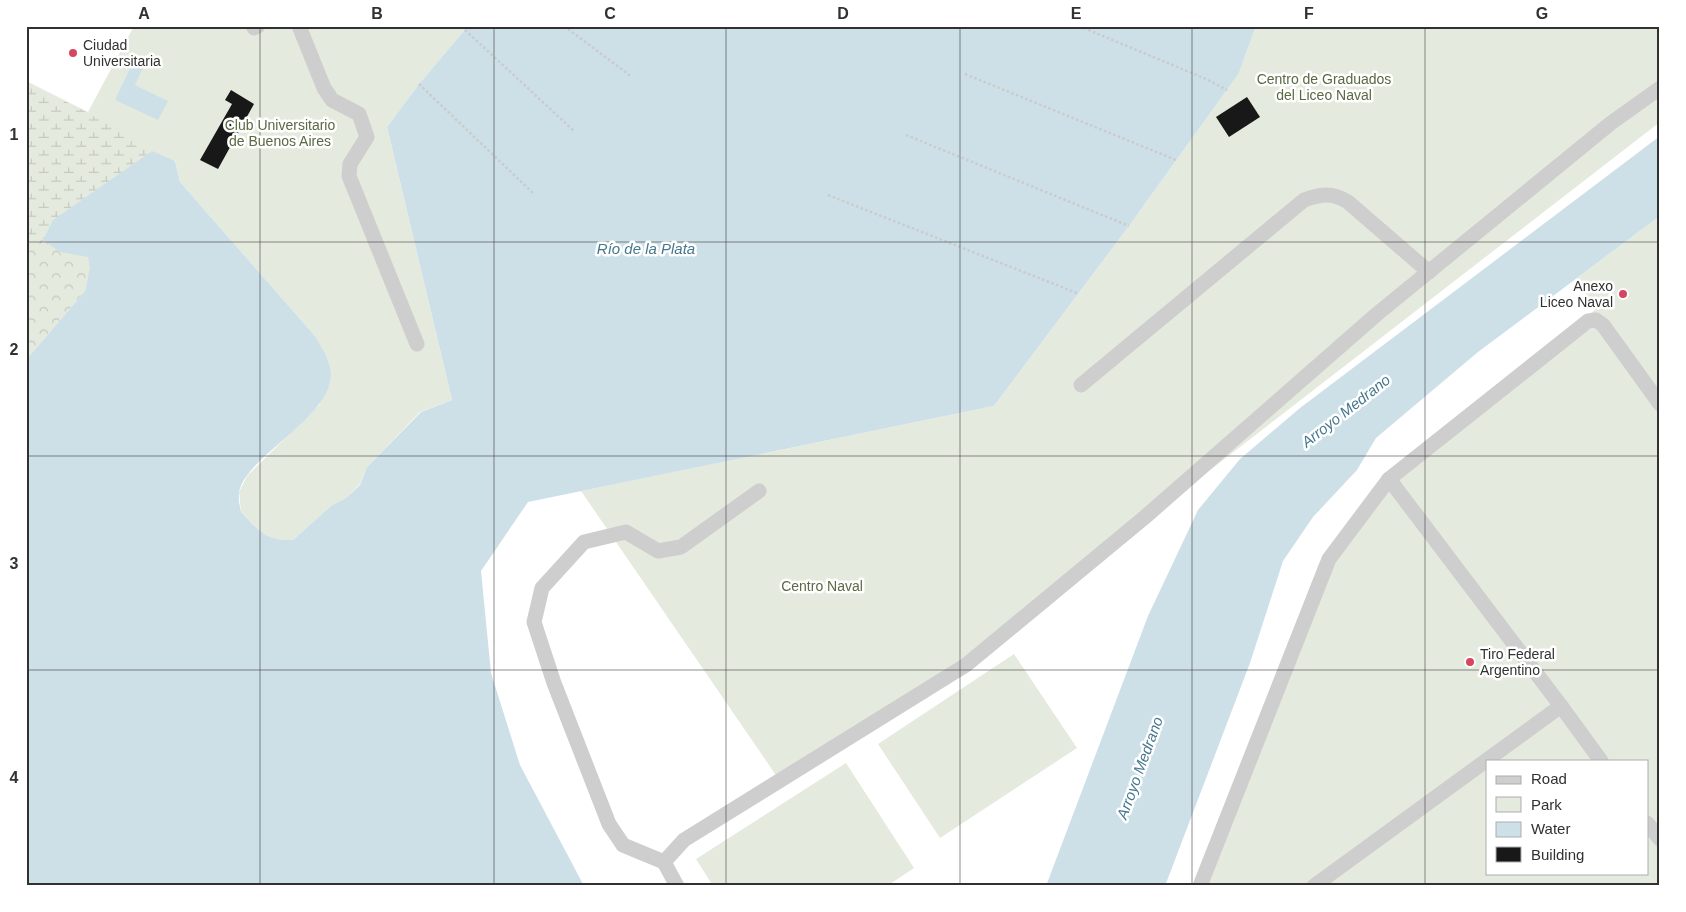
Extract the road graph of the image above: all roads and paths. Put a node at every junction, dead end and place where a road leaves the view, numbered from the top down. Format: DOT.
graph roads {
  1 [pos="253,26"];
  2 [pos="258,26"];
  3 [pos="299,26"];
  4 [pos="564,26"];
  5 [pos="1079,26"];
  6 [pos="465,30"];
  7 [pos="965,74"];
  8 [pos="632,77"];
  9 [pos="419,84"];
  10 [pos="1660,88"];
  11 [pos="1227,90"];
  12 [pos="574,131"];
  13 [pos="906,135"];
  14 [pos="1176,160"];
  15 [pos="534,194"];
  16 [pos="828,195"];
  17 [pos="1128,226"];
  18 [pos="1429,272"];
  19 [pos="1077,292"];
  20 [pos="418,344"];
  21 [pos="1081,385"];
  22 [pos="1660,404"];
  23 [pos="1389,479"];
  24 [pos="759,491"];
  25 [pos="1561,706"];
  26 [pos="1487,760"];
  27 [pos="1600,760"];
  28 [pos="1486,761"];
  29 [pos="1648,823"];
  30 [pos="1660,839"];
  31 [pos="664,862"];
  32 [pos="677,886"];
  33 [pos="1200,886"];
  34 [pos="1314,886"];
  1 -- 2 [label="lane"];
  3 -- 20 [label="lane"];
  4 -- 8 [label="path"];
  5 -- 11 [label="path"];
  6 -- 12 [label="path"];
  7 -- 14 [label="path"];
  9 -- 15 [label="path"];
  10 -- 18 [label="lane"];
  13 -- 17 [label="path"];
  16 -- 19 [label="path"];
  18 -- 21 [label="lane"];
  18 -- 31 [label="lane"];
  22 -- 23 [label="lane"];
  23 -- 25 [label="lane"];
  23 -- 33 [label="lane"];
  24 -- 31 [label="lane"];
  25 -- 26 [label="lane"];
  25 -- 27 [label="lane"];
  28 -- 34 [label="lane"];
  29 -- 30 [label="lane"];
  31 -- 32 [label="lane"];
}
